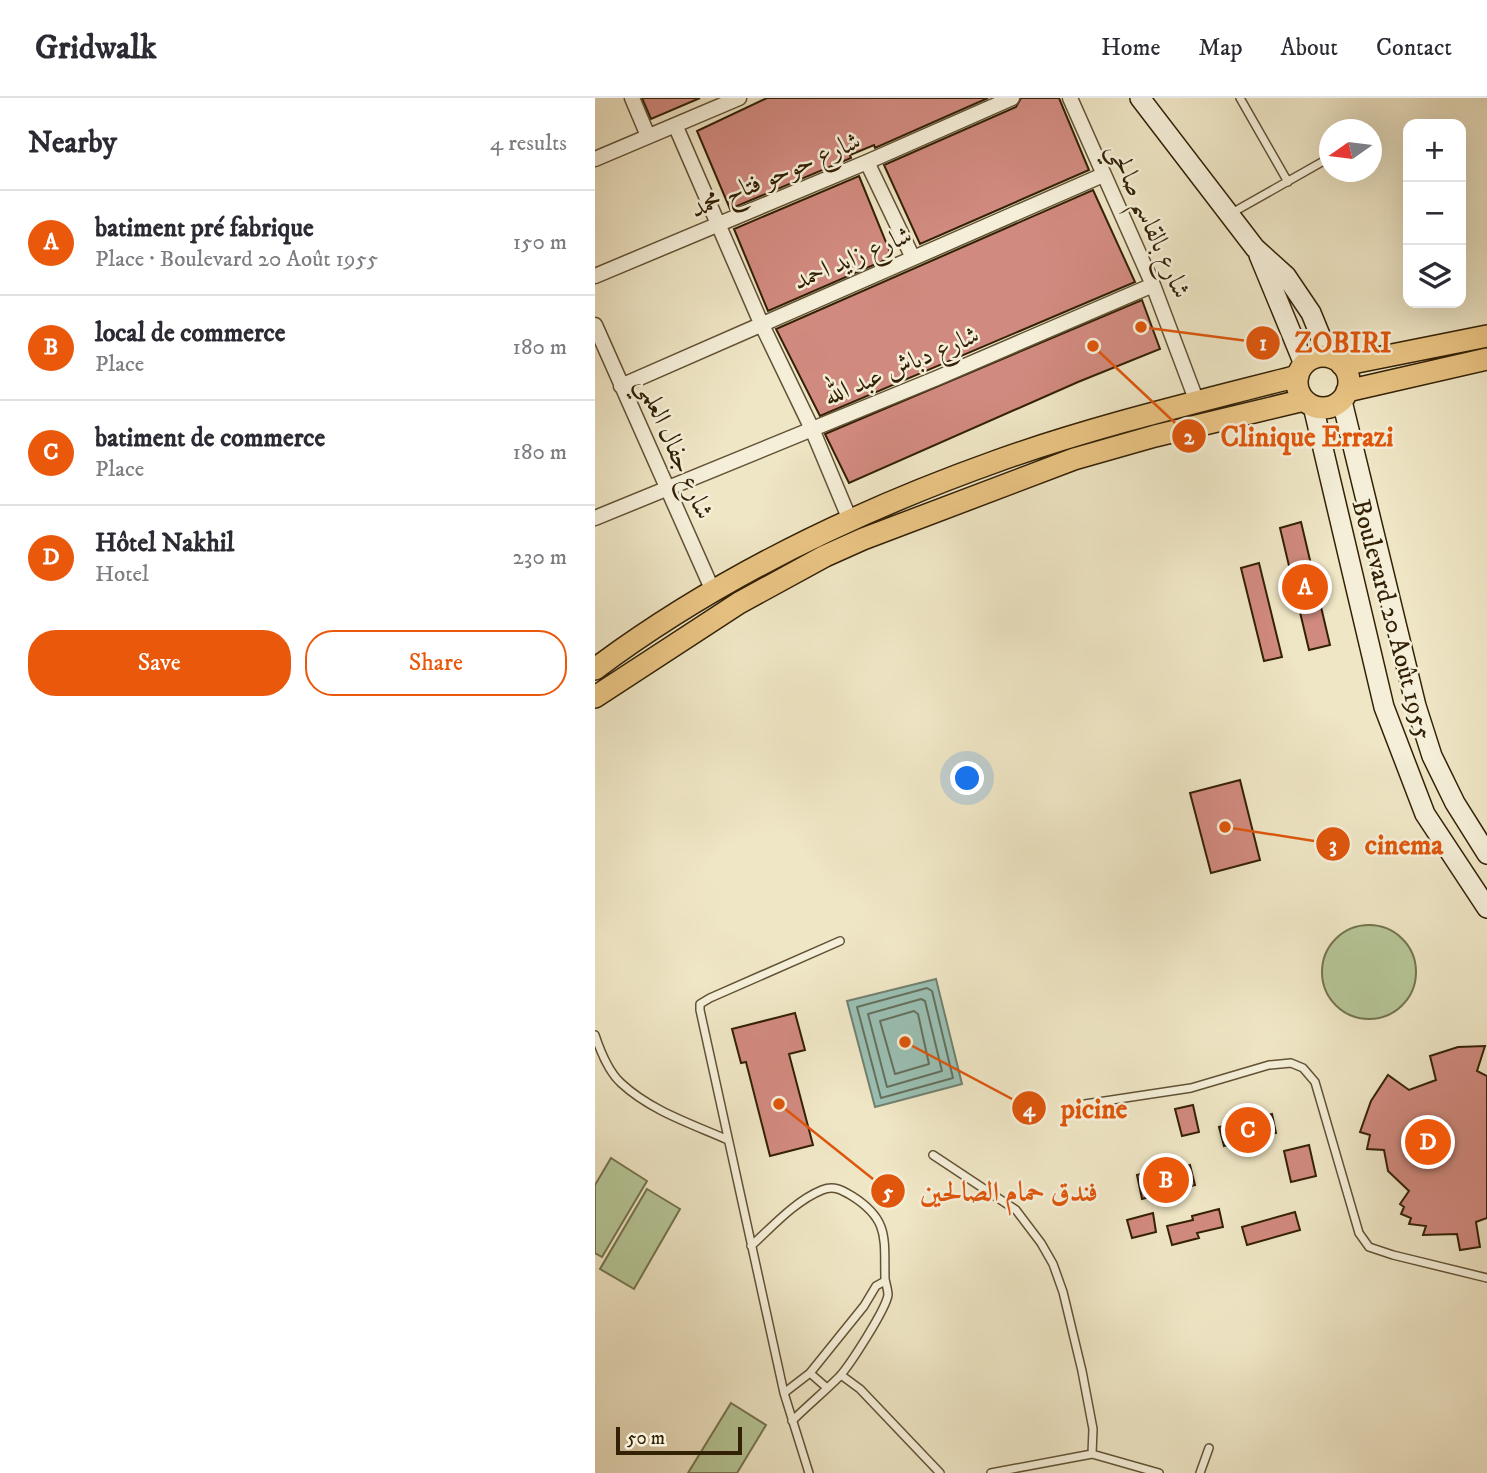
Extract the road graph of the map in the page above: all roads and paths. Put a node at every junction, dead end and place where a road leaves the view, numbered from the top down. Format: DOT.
graph roads {
  1 [pos="632,98"];
  2 [pos="739,98"];
  3 [pos="1012,98"];
  4 [pos="1070,98"];
  5 [pos="1140,98"];
  6 [pos="1240,98"];
  7 [pos="676,127"];
  8 [pos="648,136"];
  9 [pos="595,159"];
  10 [pos="867,162"];
  11 [pos="1319,164"];
  12 [pos="1103,175"];
  13 [pos="1288,182"];
  14 [pos="1230,214"];
  15 [pos="718,223"];
  16 [pos="1255,248"];
  17 [pos="913,258"];
  18 [pos="595,276"];
  19 [pos="1153,285"];
  20 [pos="761,323"];
  21 [pos="595,325"];
  22 [pos="1487,336"];
  23 [pos="1487,359"];
  24 [pos="1335,361"];
  25 [pos="1301,370"];
  26 [pos="621,386"];
  27 [pos="1345,396"];
  28 [pos="1198,402"];
  29 [pos="1309,403"];
  30 [pos="812,429"];
  31 [pos="667,487"];
  32 [pos="595,518"];
  33 [pos="850,520"];
  34 [pos="713,591"];
  35 [pos="595,669"];
  36 [pos="595,697"];
  37 [pos="1487,855"];
  38 [pos="1487,908"];
  39 [pos="840,941"];
  40 [pos="595,1035"];
  41 [pos="1085,1104"];
  42 [pos="728,1140"];
  43 [pos="933,1155"];
  44 [pos="751,1246"];
  45 [pos="1487,1278"];
  46 [pos="885,1281"];
  47 [pos="810,1373"];
  48 [pos="841,1375"];
  49 [pos="827,1388"];
  50 [pos="784,1393"];
  51 [pos="792,1421"];
  52 [pos="1209,1448"];
  53 [pos="1092,1454"];
  54 [pos="809,1473"];
  55 [pos="940,1473"];
  56 [pos="991,1473"];
  57 [pos="1159,1473"];
  58 [pos="1200,1473"];
  1 -- 8 [label="street"];
  2 -- 7 [label="street"];
  3 -- 10 [label="street, شارع حوحو فتاح محمد"];
  4 -- 12 [label="street, شارع بالقاسم صالحي"];
  5 -- 14 [label="street"];
  6 -- 13 [label="lane"];
  7 -- 8 [label="street"];
  7 -- 15 [label="street"];
  8 -- 9 [label="street"];
  10 -- 15 [label="street, شارع حوحو فتاح محمد"];
  10 -- 17 [label="street"];
  11 -- 13 [label="lane"];
  12 -- 17 [label="street, شارع زايد احمد"];
  12 -- 19 [label="street, شارع بالقاسم صالحي"];
  13 -- 14 [label="lane"];
  14 -- 16 [label="street"];
  15 -- 18 [label="street, شارع حوحو فتاح محمد"];
  15 -- 20 [label="street"];
  16 -- 24 [label="street"];
  16 -- 25 [label="street"];
  17 -- 20 [label="street, شارع زايد احمد"];
  19 -- 28 [label="street, شارع بالقاسم صالحي"];
  19 -- 30 [label="street, شارع دباش عبد الله"];
  20 -- 26 [label="street, شارع زايد احمد"];
  20 -- 30 [label="street"];
  21 -- 26 [label="street, شارع جفال العلمي"];
  22 -- 24 [label="main road"];
  23 -- 27 [label="main road"];
  24 -- 25 [label="main road"];
  24 -- 27 [label="main road"];
  25 -- 28 [label="main road"];
  25 -- 29 [label="main road"];
  26 -- 31 [label="street, شارع جفال العلمي"];
  27 -- 29 [label="main road"];
  27 -- 37 [label="street, Boulevard 20 Août 1955"];
  28 -- 33 [label="main road"];
  29 -- 36 [label="main road"];
  29 -- 38 [label="street, Boulevard 20 Août 1955"];
  30 -- 31 [label="street, شارع دباش عبد الله"];
  30 -- 33 [label="street"];
  31 -- 32 [label="street, شارع دباش عبد الله"];
  31 -- 34 [label="street, شارع جفال العلمي"];
  33 -- 34 [label="main road"];
  34 -- 35 [label="main road"];
  39 -- 42 [label="lane"];
  40 -- 42 [label="lane"];
  41 -- 45 [label="lane"];
  42 -- 44 [label="lane"];
  43 -- 53 [label="lane"];
  44 -- 46 [label="lane"];
  44 -- 50 [label="lane"];
  46 -- 47 [label="lane"];
  46 -- 48 [label="lane"];
  47 -- 49 [label="lane"];
  47 -- 50 [label="lane"];
  48 -- 49 [label="lane"];
  48 -- 55 [label="lane"];
  49 -- 51 [label="lane"];
  50 -- 51 [label="lane"];
  51 -- 54 [label="lane"];
  52 -- 58 [label="lane"];
  53 -- 56 [label="lane"];
  53 -- 57 [label="lane"];
}
